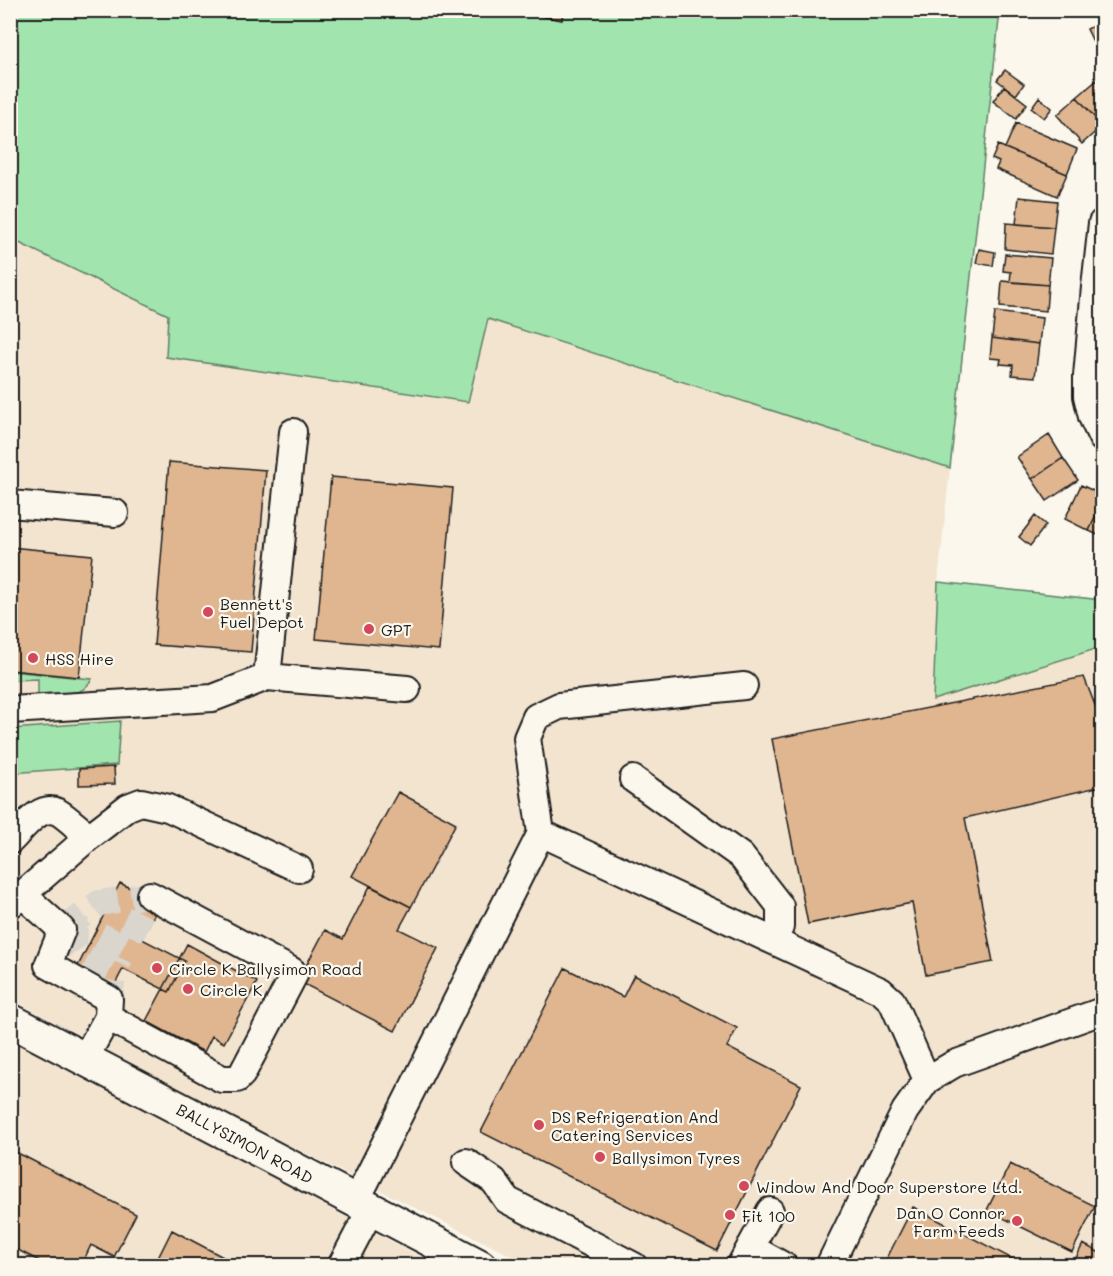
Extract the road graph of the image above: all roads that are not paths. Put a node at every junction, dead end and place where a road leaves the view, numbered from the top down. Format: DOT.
graph roads {
  1 [pos="1102,223"];
  2 [pos="293,432"];
  3 [pos="1102,438"];
  4 [pos="10,504"];
  5 [pos="115,513"];
  6 [pos="267,677"];
  7 [pos="744,686"];
  8 [pos="407,689"];
  9 [pos="10,710"];
  10 [pos="633,779"];
  11 [pos="541,833"];
  12 [pos="89,837"];
  13 [pos="10,841"];
  14 [pos="299,869"];
  15 [pos="150,895"];
  16 [pos="17,900"];
  17 [pos="774,940"];
  18 [pos="1102,1011"];
  19 [pos="108,1017"];
  20 [pos="10,1020"];
  21 [pos="85,1058"];
  22 [pos="927,1080"];
  23 [pos="466,1162"];
  24 [pos="364,1205"];
  25 [pos="770,1211"];
  26 [pos="745,1256"];
  27 [pos="341,1266"];
  28 [pos="480,1266"];
  29 [pos="634,1266"];
  30 [pos="784,1266"];
  31 [pos="829,1266"];
  1 -- 3 [label="street"];
  2 -- 6 [label="street"];
  4 -- 5 [label="street"];
  6 -- 8 [label="street"];
  6 -- 9 [label="street"];
  7 -- 11 [label="street"];
  10 -- 17 [label="street"];
  11 -- 17 [label="street"];
  11 -- 24 [label="street"];
  12 -- 13 [label="street"];
  12 -- 14 [label="street"];
  12 -- 16 [label="street"];
  15 -- 19 [label="street"];
  16 -- 19 [label="street"];
  17 -- 22 [label="street"];
  18 -- 22 [label="street"];
  19 -- 21 [label="street"];
  20 -- 21 [label="main road, BALLYSIMON ROAD"];
  21 -- 24 [label="main road, BALLYSIMON ROAD"];
  22 -- 31 [label="street"];
  23 -- 29 [label="street"];
  24 -- 27 [label="street"];
  24 -- 28 [label="main road, BALLYSIMON ROAD"];
  25 -- 26 [label="street"];
  26 -- 30 [label="street"];
}
